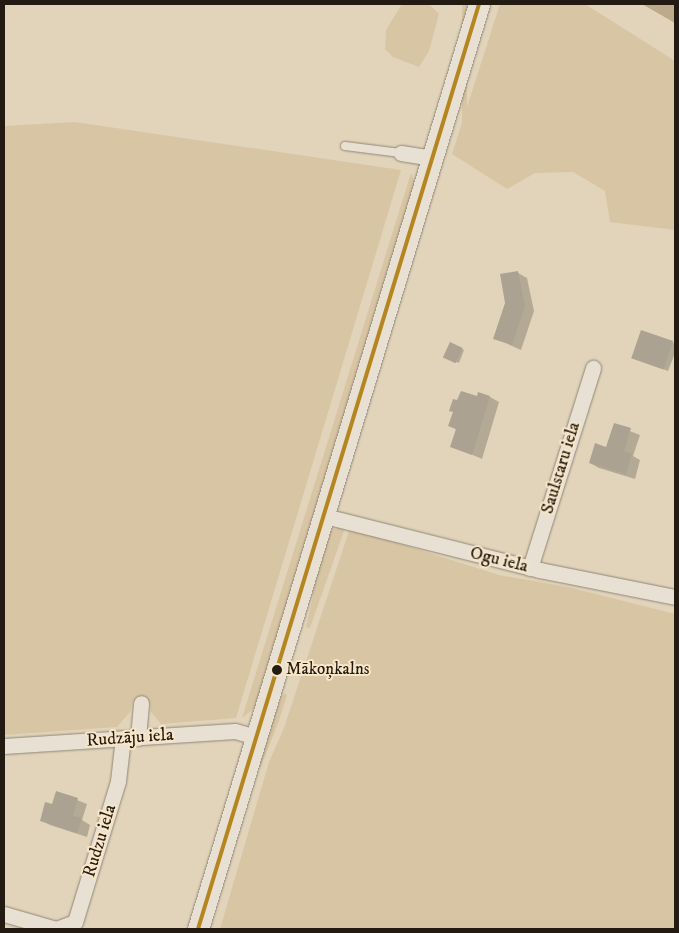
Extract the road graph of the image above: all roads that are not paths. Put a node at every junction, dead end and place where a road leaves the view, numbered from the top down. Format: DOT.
graph roads {
  1 [pos="479,4"];
  2 [pos="345,146"];
  3 [pos="401,152"];
  4 [pos="433,158"];
  5 [pos="593,368"];
  6 [pos="325,516"];
  7 [pos="530,568"];
  8 [pos="675,597"];
  9 [pos="141,703"];
  10 [pos="256,737"];
  11 [pos="131,738"];
  12 [pos="4,746"];
  13 [pos="4,914"];
  14 [pos="56,929"];
  15 [pos="198,929"];
  1 -- 4 [label="main road"];
  2 -- 3 [label="lane"];
  3 -- 4 [label="street"];
  4 -- 6 [label="main road"];
  5 -- 7 [label="street, Saulstaru iela"];
  6 -- 7 [label="street, Ogu iela"];
  6 -- 10 [label="main road"];
  7 -- 8 [label="street, Ogu iela"];
  9 -- 11 [label="street"];
  10 -- 11 [label="street, Rudzāju iela"];
  10 -- 15 [label="main road"];
  11 -- 12 [label="street, Rudzāju iela"];
  11 -- 14 [label="street, Rudzu iela"];
  13 -- 14 [label="street, Rudzu iela"];
}
